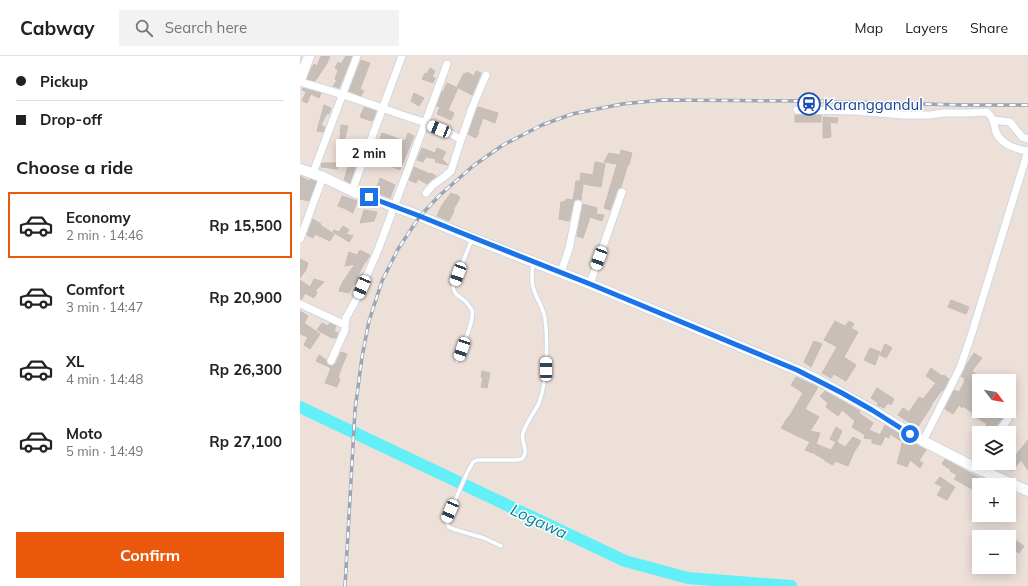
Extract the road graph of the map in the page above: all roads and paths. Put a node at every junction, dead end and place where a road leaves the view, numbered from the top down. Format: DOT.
graph roads {
  1 [pos="309,56"];
  2 [pos="357,56"];
  3 [pos="402,56"];
  4 [pos="447,64"];
  5 [pos="486,75"];
  6 [pos="300,81"];
  7 [pos="343,94"];
  8 [pos="382,108"];
  9 [pos="797,110"];
  10 [pos="993,120"];
  11 [pos="425,123"];
  12 [pos="1028,139"];
  13 [pos="461,140"];
  14 [pos="1028,151"];
  15 [pos="300,169"];
  16 [pos="312,173"];
  17 [pos="322,177"];
  18 [pos="352,191"];
  19 [pos="622,192"];
  20 [pos="426,193"];
  21 [pos="578,204"];
  22 [pos="394,207"];
  23 [pos="300,238"];
  24 [pos="472,238"];
  25 [pos="533,261"];
  26 [pos="561,272"];
  27 [pos="590,284"];
  28 [pos="300,304"];
  29 [pos="345,325"];
  30 [pos="331,361"];
  31 [pos="457,361"];
  32 [pos="1008,419"];
  33 [pos="1002,426"];
  34 [pos="923,442"];
  35 [pos="972,466"];
  36 [pos="981,470"];
  37 [pos="1028,491"];
  38 [pos="501,546"];
  1 -- 6 [label="main road"];
  2 -- 7 [label="street"];
  3 -- 8 [label="street"];
  4 -- 11 [label="street"];
  5 -- 13 [label="street"];
  6 -- 7 [label="street"];
  7 -- 8 [label="street"];
  7 -- 16 [label="street"];
  8 -- 11 [label="street"];
  8 -- 18 [label="street"];
  9 -- 10 [label="street"];
  10 -- 12 [label="street"];
  10 -- 14 [label="street"];
  11 -- 13 [label="street"];
  11 -- 22 [label="street"];
  13 -- 20 [label="street"];
  14 -- 34 [label="street"];
  15 -- 16 [label="main road"];
  16 -- 17 [label="main road"];
  17 -- 18 [label="main road"];
  17 -- 23 [label="street"];
  18 -- 22 [label="main road"];
  19 -- 27 [label="street"];
  21 -- 26 [label="street"];
  22 -- 24 [label="main road"];
  22 -- 29 [label="street"];
  24 -- 25 [label="main road"];
  24 -- 31 [label="lane"];
  25 -- 26 [label="main road"];
  25 -- 38 [label="lane"];
  26 -- 27 [label="main road"];
  27 -- 34 [label="main road"];
  28 -- 29 [label="street"];
  29 -- 30 [label="street"];
  32 -- 33 [label="street"];
  34 -- 35 [label="main road"];
  36 -- 37 [label="main road"];
}
